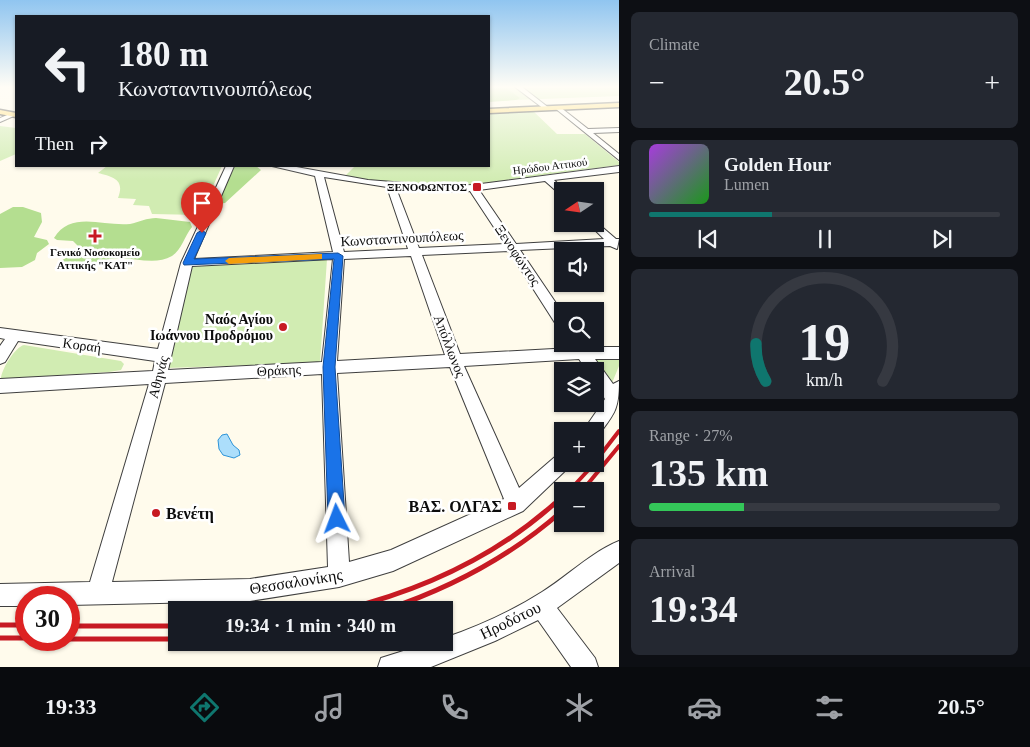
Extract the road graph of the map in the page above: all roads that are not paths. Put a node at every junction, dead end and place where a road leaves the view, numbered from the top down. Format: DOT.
graph roads {
  1 [pos="570,118"];
  2 [pos="585,130"];
  3 [pos="619,130"];
  4 [pos="619,158"];
  5 [pos="230,167"];
  6 [pos="281,167"];
  7 [pos="619,169"];
  8 [pos="319,175"];
  9 [pos="547,178"];
  10 [pos="554,185"];
  11 [pos="391,186"];
  12 [pos="473,188"];
  13 [pos="603,232"];
  14 [pos="617,244"];
  15 [pos="512,247"];
  16 [pos="414,252"];
  17 [pos="338,256"];
  18 [pos="187,263"];
  19 [pos="554,310"];
  20 [pos="7,334"];
  21 [pos="554,350"];
  22 [pos="604,351"];
  23 [pos="583,352"];
  24 [pos="619,353"];
  25 [pos="163,356"];
  26 [pos="0,358"];
  27 [pos="455,360"];
  28 [pos="329,367"];
  29 [pos="159,376"];
  30 [pos="0,386"];
  31 [pos="616,394"];
  32 [pos="598,422"];
  33 [pos="554,469"];
  34 [pos="516,504"];
  35 [pos="619,551"];
  36 [pos="340,576"];
  37 [pos="98,593"];
  38 [pos="0,595"];
  39 [pos="541,606"];
  40 [pos="390,667"];
  41 [pos="586,667"];
  1 -- 2 [label="street"];
  2 -- 3 [label="street"];
  2 -- 4 [label="street"];
  5 -- 18 [label="street, Αθηνάς"];
  6 -- 8 [label="street, Ηρώδου Αττικού"];
  7 -- 9 [label="street, Ηρώδου Αττικού"];
  8 -- 11 [label="street, Ηρώδου Αττικού"];
  8 -- 17 [label="street"];
  9 -- 10 [label="street"];
  9 -- 12 [label="street, Ηρώδου Αττικού"];
  11 -- 12 [label="street, Ηρώδου Αττικού"];
  11 -- 16 [label="street, Απόλλωνος"];
  12 -- 15 [label="street, Ξενοφώντος"];
  13 -- 14 [label="street"];
  14 -- 15 [label="street, Κωνσταντινουπόλεως"];
  15 -- 16 [label="street, Κωνσταντινουπόλεως"];
  15 -- 19 [label="street, Ξενοφώντος"];
  16 -- 17 [label="street, Κωνσταντινουπόλεως"];
  16 -- 27 [label="street, Απόλλωνος"];
  17 -- 18 [label="street, Κωνσταντινουπόλεως"];
  17 -- 28 [label="street"];
  18 -- 25 [label="street, Αθηνάς"];
  20 -- 25 [label="street, Κοραή"];
  20 -- 26 [label="street"];
  21 -- 27 [label="street, Θράκης"];
  22 -- 24 [label="street, Θράκης"];
  23 -- 31 [label="street"];
  25 -- 29 [label="street, Αθηνάς"];
  27 -- 28 [label="street, Θράκης"];
  27 -- 34 [label="street, Απόλλωνος"];
  28 -- 29 [label="street, Θράκης"];
  28 -- 36 [label="street"];
  29 -- 30 [label="street, Θράκης"];
  29 -- 37 [label="street, Αθηνάς"];
  31 -- 32 [label="street"];
  33 -- 34 [label="street, Θεσσαλονίκης"];
  34 -- 36 [label="street, Θεσσαλονίκης"];
  35 -- 39 [label="street, Ηροδότου"];
  36 -- 37 [label="street, Θεσσαλονίκης"];
  37 -- 38 [label="street, Θεσσαλονίκης"];
  39 -- 40 [label="street, Ηροδότου"];
  39 -- 41 [label="street"];
}
